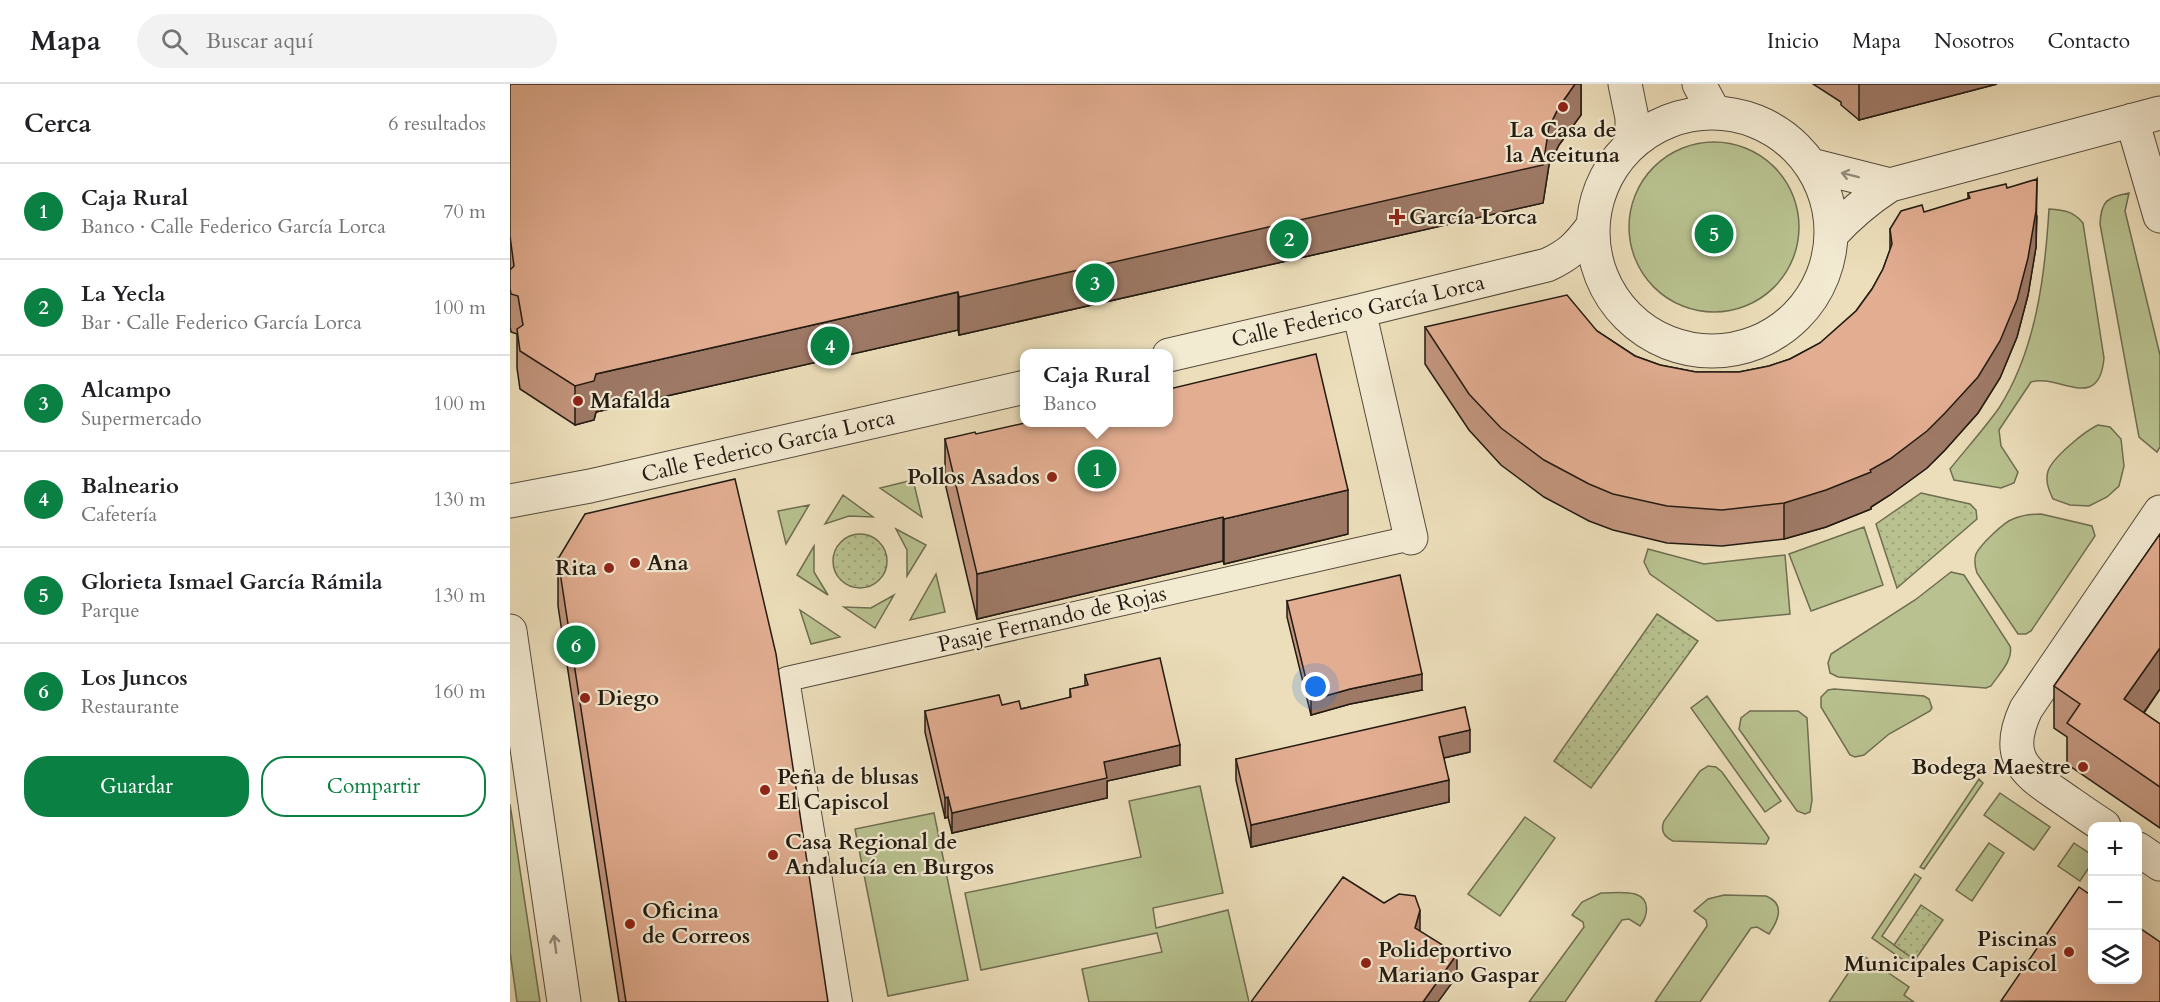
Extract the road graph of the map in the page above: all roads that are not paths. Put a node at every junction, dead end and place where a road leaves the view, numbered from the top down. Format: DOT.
graph roads {
  1 [pos="1625,84"];
  2 [pos="1707,98"];
  3 [pos="2146,116"];
  4 [pos="1632,142"];
  5 [pos="1810,165"];
  6 [pos="1890,185"];
  7 [pos="2160,216"];
  8 [pos="1592,227"];
  9 [pos="1831,235"];
  10 [pos="1547,265"];
  11 [pos="1609,294"];
  12 [pos="1359,311"];
  13 [pos="1173,354"];
  14 [pos="1020,388"];
  15 [pos="510,501"];
  16 [pos="2160,512"];
  17 [pos="1411,538"];
  18 [pos="510,631"];
  19 [pos="2098,822"];
  20 [pos="2142,852"];
  21 [pos="2160,864"];
  22 [pos="564,1002"];
  23 [pos="840,1002"];
  1 -- 4 [label="street"];
  2 -- 4 [label="street"];
  2 -- 5 [label="street"];
  3 -- 6 [label="street"];
  3 -- 7 [label="street"];
  4 -- 8 [label="street"];
  6 -- 5 [label="street, one-way"];
  5 -- 9 [label="street"];
  6 -- 9 [label="street"];
  8 -- 10 [label="street, Calle Federico García Lorca"];
  8 -- 11 [label="street"];
  9 -- 11 [label="street"];
  10 -- 11 [label="street"];
  10 -- 12 [label="street, Calle Federico García Lorca"];
  12 -- 13 [label="street, Calle Federico García Lorca"];
  12 -- 17 [label="street, Pasaje Fernando de Rojas"];
  14 -- 15 [label="street, Calle Federico García Lorca"];
  16 -- 19 [label="street"];
  17 -- 23 [label="street, Pasaje Fernando de Rojas"];
  22 -- 18 [label="street, one-way"];
  20 -- 21 [label="street"];
}
